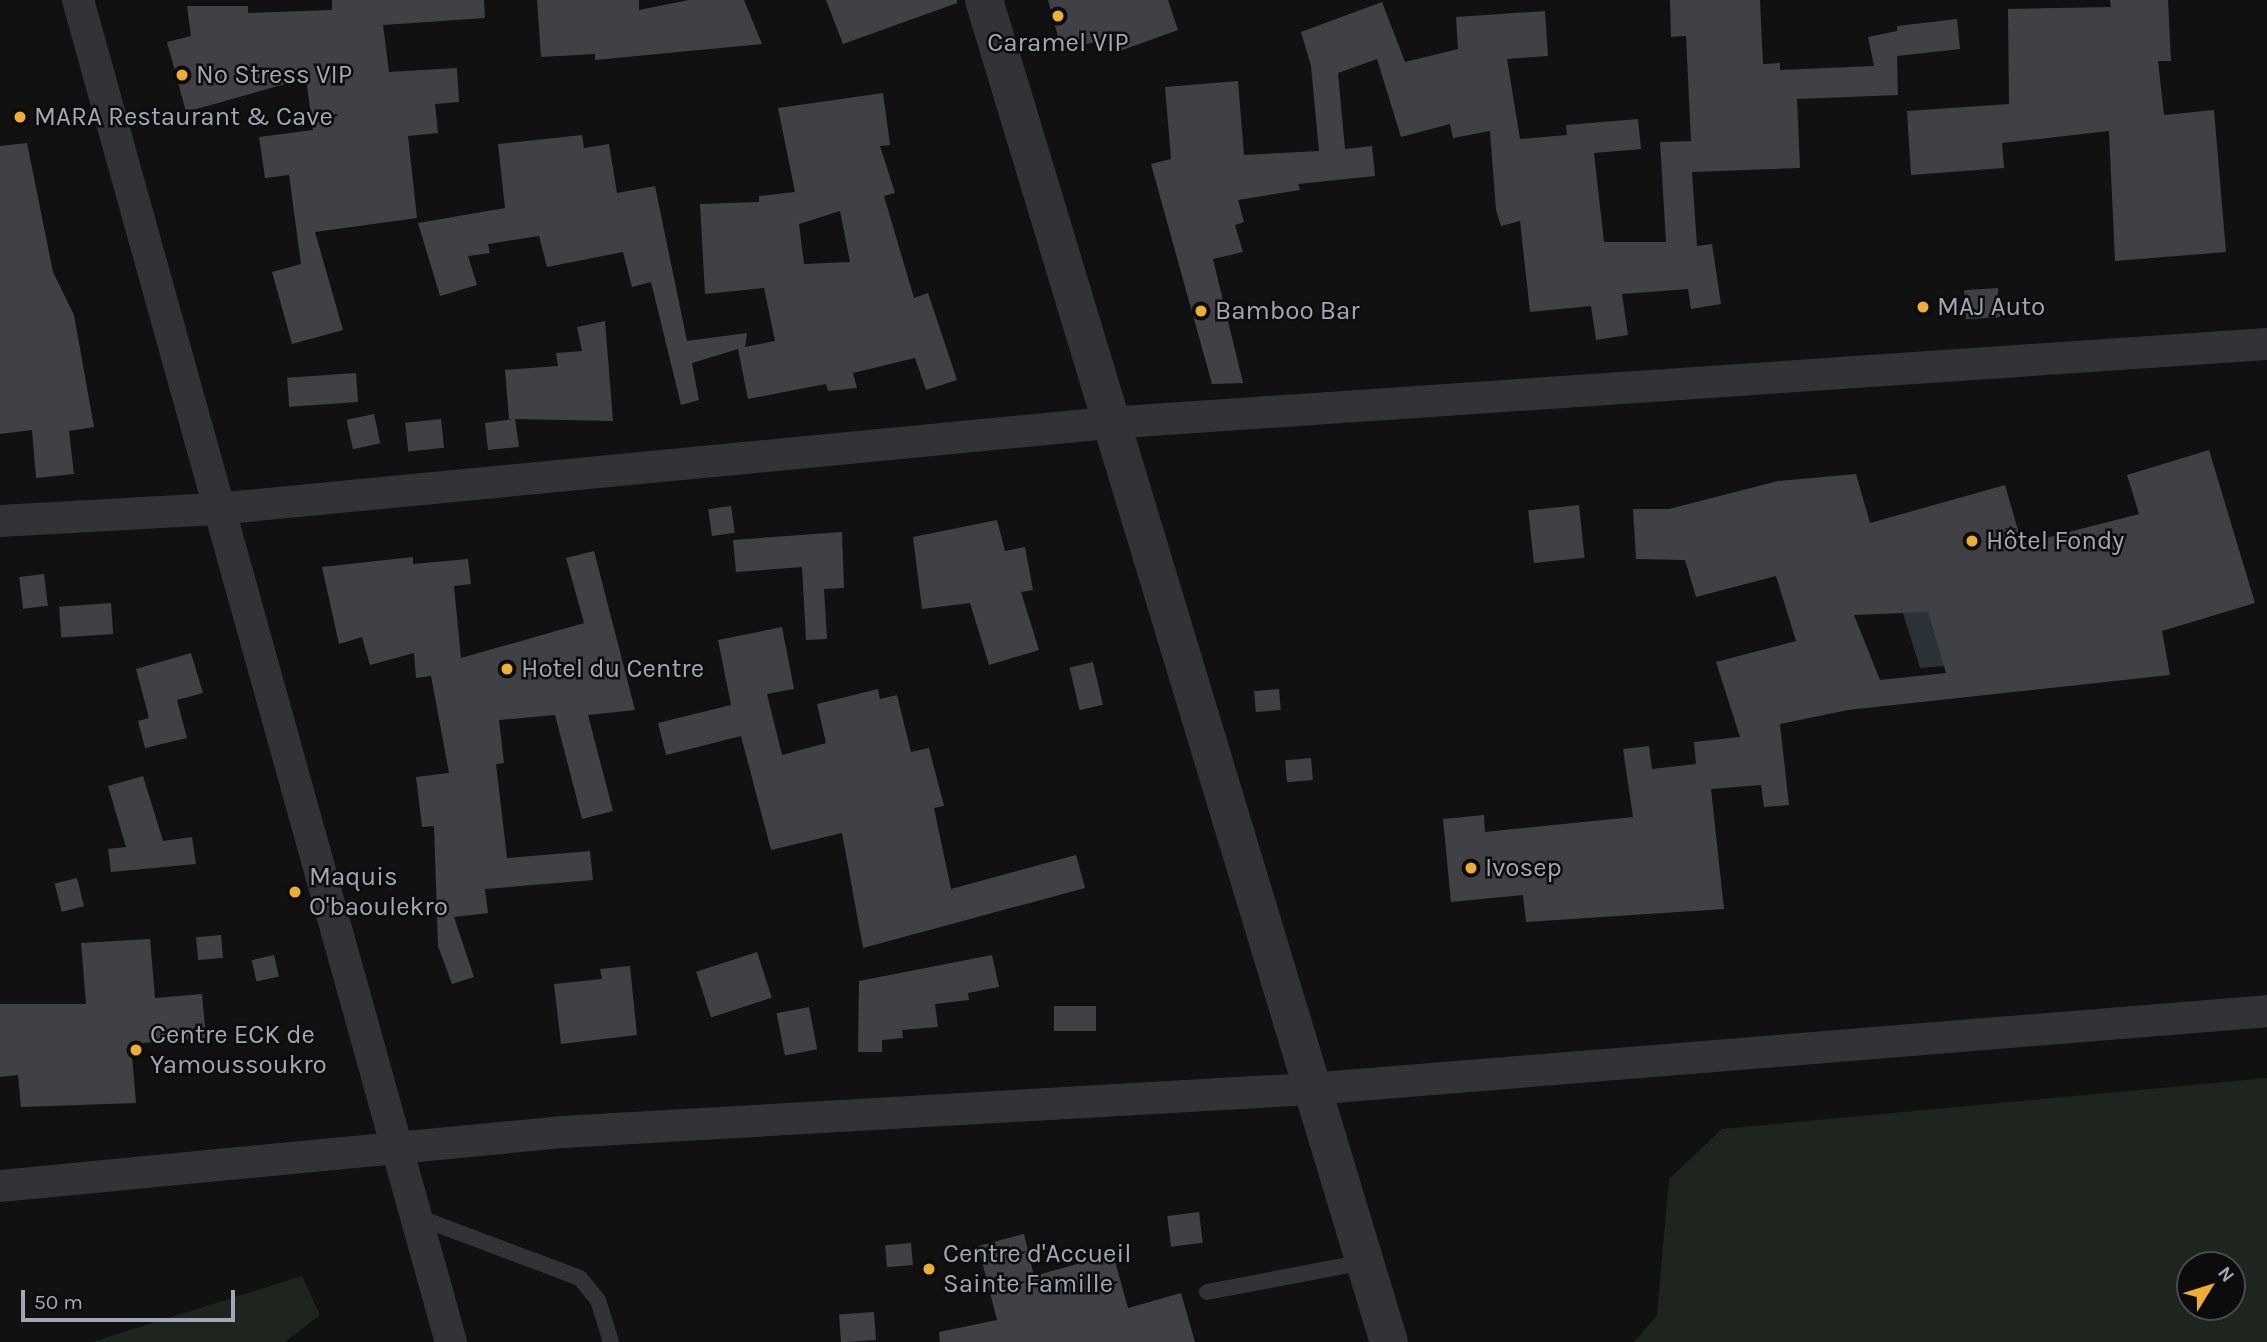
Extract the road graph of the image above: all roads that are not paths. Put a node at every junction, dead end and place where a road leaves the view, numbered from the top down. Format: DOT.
graph roads {
  1 [pos="78,0"];
  2 [pos="984,0"];
  3 [pos="2267,344"];
  4 [pos="1108,423"];
  5 [pos="215,509"];
  6 [pos="0,521"];
  7 [pos="2267,1011"];
  8 [pos="1309,1089"];
  9 [pos="395,1147"];
  10 [pos="0,1186"];
  11 [pos="415,1216"];
  12 [pos="1365,1262"];
  13 [pos="1207,1292"];
  14 [pos="451,1342"];
  15 [pos="611,1342"];
  16 [pos="1389,1342"];
  1 -- 5 [label="street"];
  2 -- 4 [label="street"];
  3 -- 4 [label="street"];
  4 -- 5 [label="street"];
  4 -- 8 [label="street"];
  5 -- 6 [label="street"];
  5 -- 9 [label="street"];
  7 -- 8 [label="street"];
  8 -- 9 [label="street"];
  8 -- 12 [label="street"];
  9 -- 10 [label="street"];
  9 -- 11 [label="street"];
  11 -- 14 [label="street"];
  11 -- 15 [label="lane"];
  12 -- 13 [label="lane"];
  12 -- 16 [label="street"];
}
